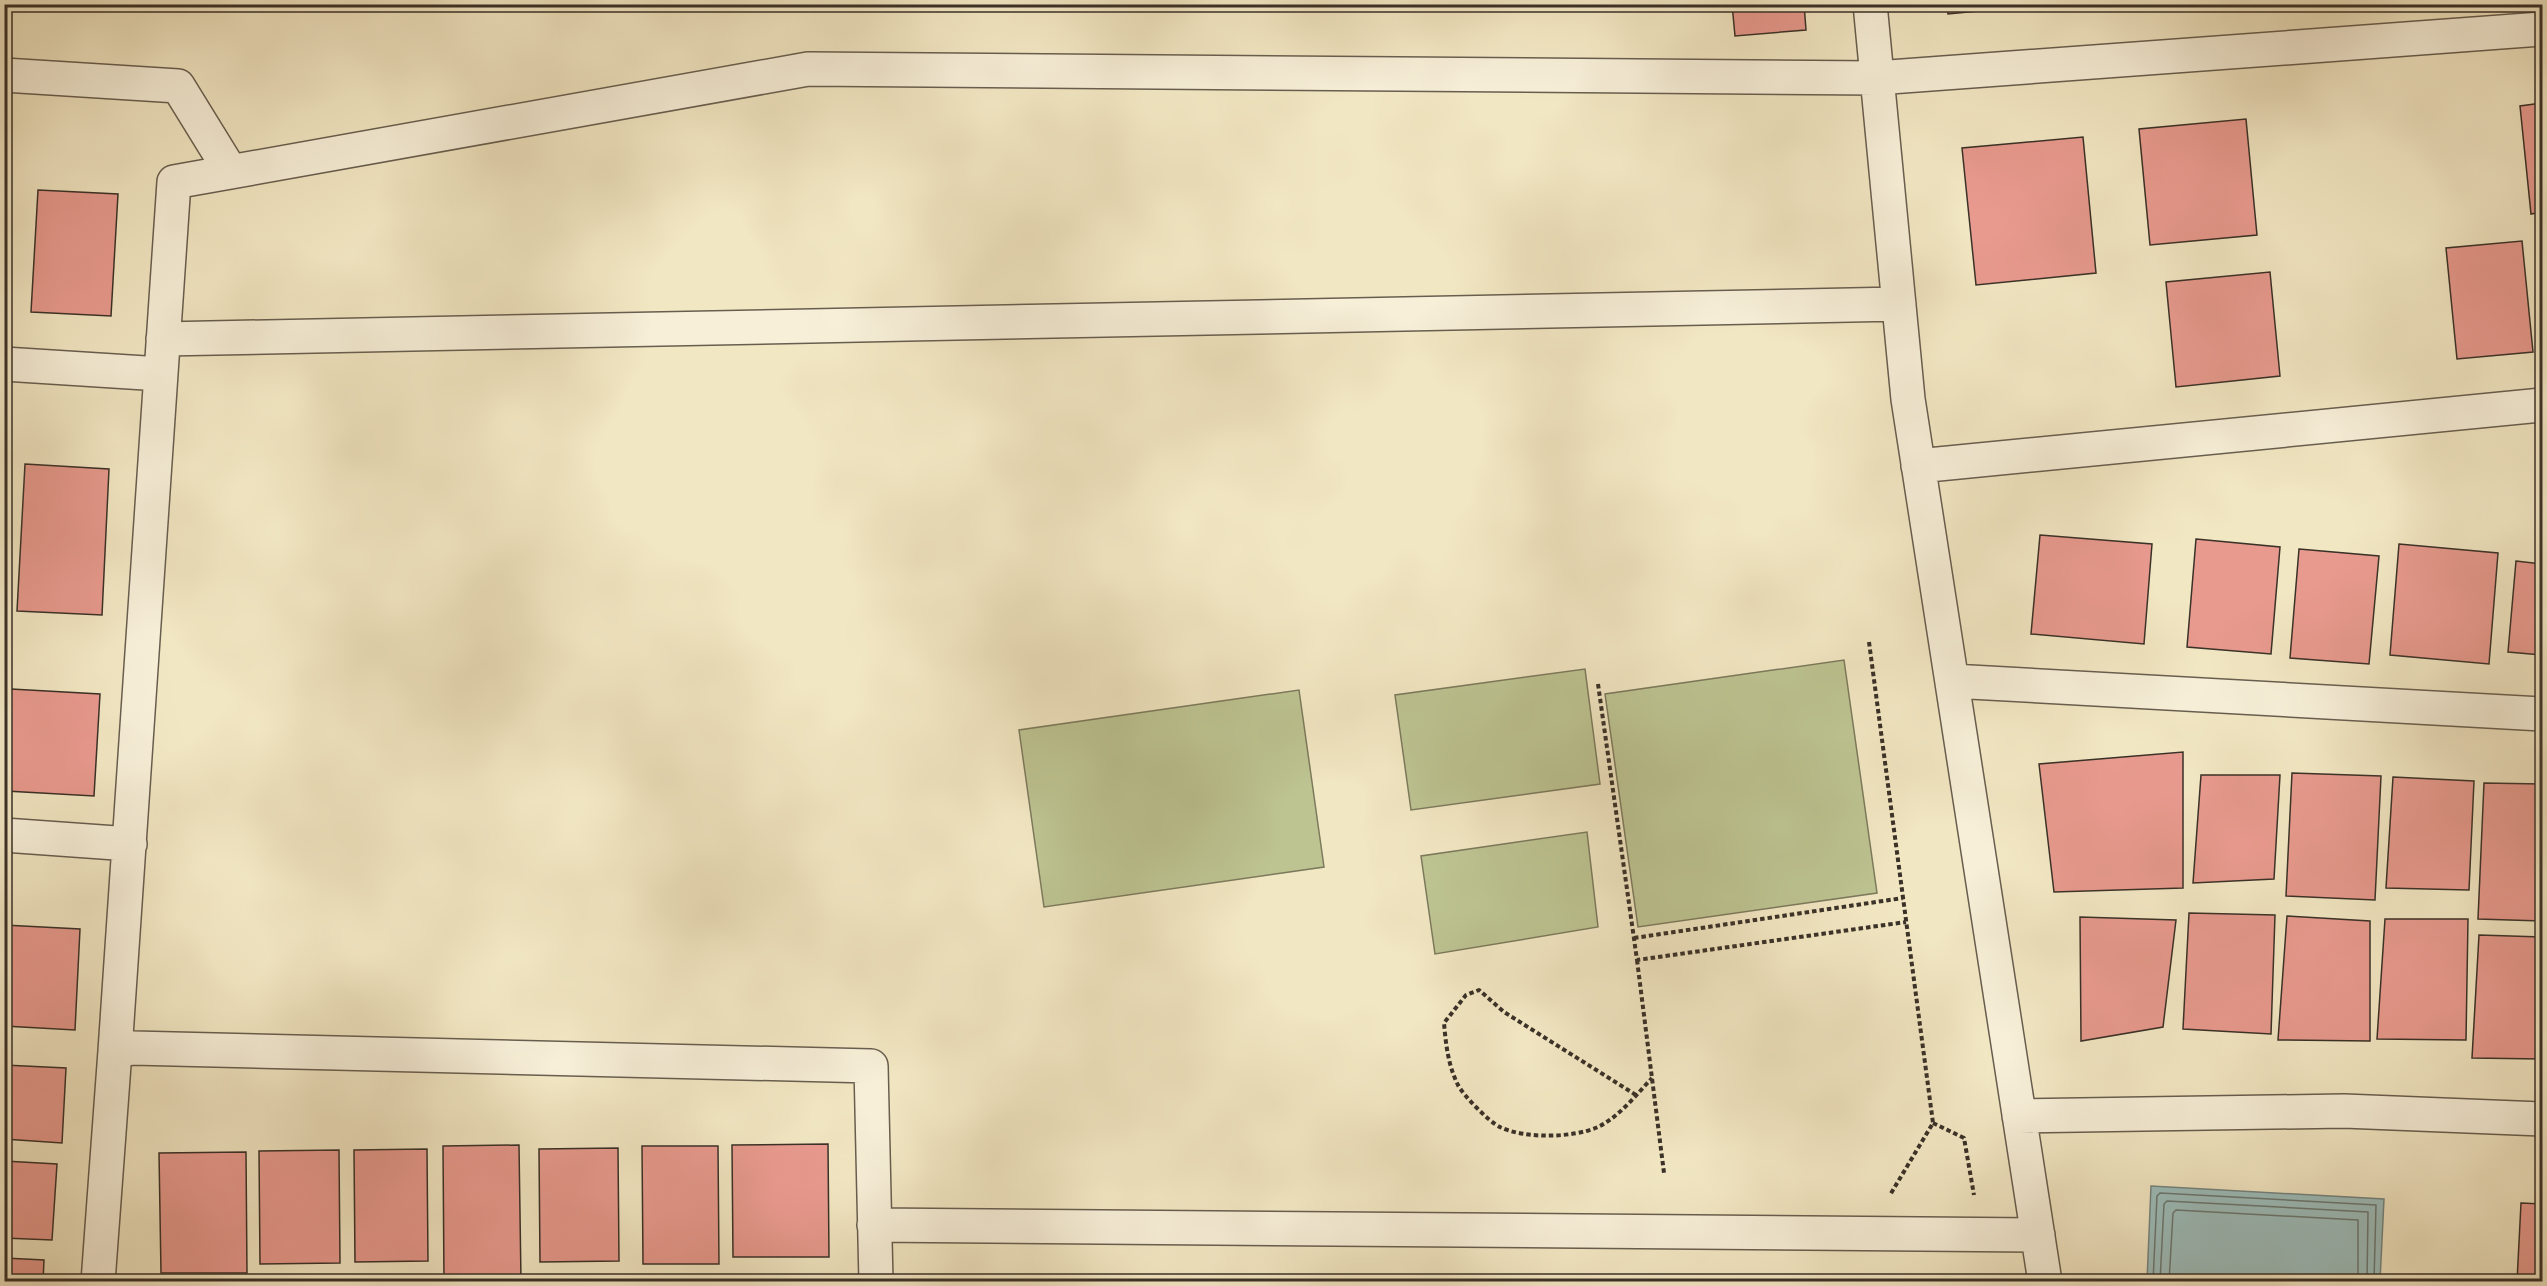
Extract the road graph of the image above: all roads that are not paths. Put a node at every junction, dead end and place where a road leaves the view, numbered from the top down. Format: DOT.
graph roads {
  1 [pos="1870,4"];
  2 [pos="2542,28"];
  3 [pos="4,75"];
  4 [pos="1876,78"];
  5 [pos="231,172"];
  6 [pos="1899,304"];
  7 [pos="163,339"];
  8 [pos="4,364"];
  9 [pos="161,374"];
  10 [pos="2542,405"];
  11 [pos="1918,466"];
  12 [pos="1952,681"];
  13 [pos="2542,714"];
  14 [pos="4,835"];
  15 [pos="129,844"];
  16 [pos="115,1051"];
  17 [pos="2019,1116"];
  18 [pos="2542,1119"];
  19 [pos="874,1225"];
  20 [pos="2038,1235"];
  21 [pos="98,1281"];
  22 [pos="876,1281"];
  23 [pos="2045,1281"];
  1 -- 4 [label="street"];
  2 -- 4 [label="street"];
  3 -- 5 [label="street"];
  4 -- 5 [label="street"];
  4 -- 6 [label="street"];
  5 -- 7 [label="street"];
  6 -- 7 [label="street"];
  6 -- 11 [label="street"];
  7 -- 9 [label="street"];
  8 -- 9 [label="street"];
  9 -- 15 [label="street"];
  10 -- 11 [label="street"];
  11 -- 12 [label="street"];
  12 -- 13 [label="street"];
  12 -- 17 [label="street"];
  14 -- 15 [label="street"];
  15 -- 16 [label="street"];
  16 -- 19 [label="street"];
  16 -- 21 [label="street"];
  17 -- 18 [label="street"];
  17 -- 20 [label="street"];
  19 -- 20 [label="street"];
  19 -- 22 [label="street"];
  20 -- 23 [label="street"];
}
